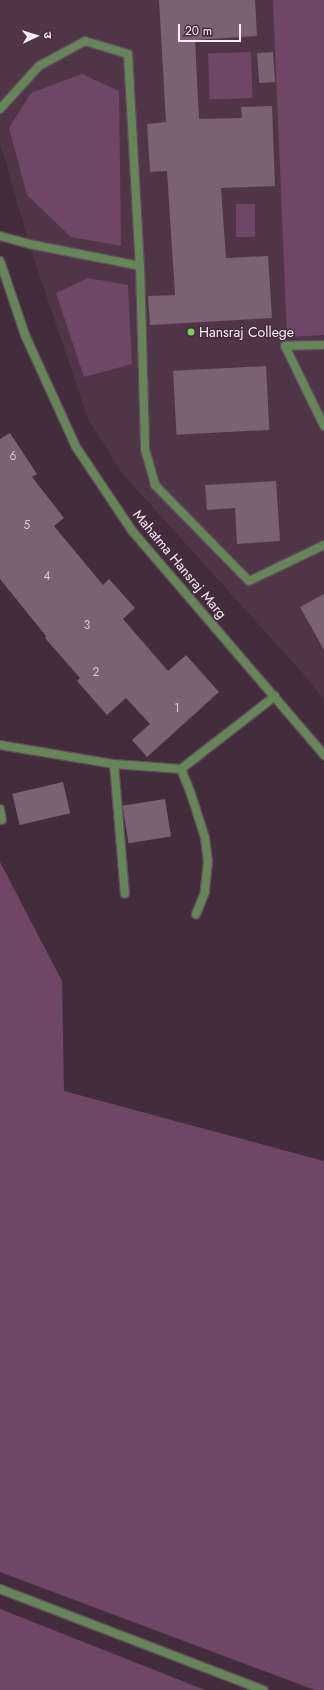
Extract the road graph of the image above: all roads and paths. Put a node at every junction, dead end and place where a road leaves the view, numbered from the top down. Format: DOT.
graph roads {
  1 [pos="0,109"];
  2 [pos="0,236"];
  3 [pos="0,261"];
  4 [pos="140,266"];
  5 [pos="2,277"];
  6 [pos="324,345"];
  7 [pos="324,426"];
  8 [pos="324,545"];
  9 [pos="275,696"];
  10 [pos="0,745"];
  11 [pos="324,755"];
  12 [pos="114,764"];
  13 [pos="180,769"];
  14 [pos="0,809"];
  15 [pos="2,820"];
  16 [pos="126,894"];
  17 [pos="196,914"];
  18 [pos="0,1589"];
  19 [pos="263,1690"];
  1 -- 4 [label="street"];
  2 -- 4 [label="street"];
  3 -- 5 [label="street, Mahatma Hansraj Marg"];
  4 -- 8 [label="street"];
  5 -- 9 [label="street, Mahatma Hansraj Marg"];
  6 -- 7 [label="street"];
  9 -- 11 [label="street, Mahatma Hansraj Marg"];
  9 -- 13 [label="street"];
  10 -- 12 [label="street"];
  12 -- 13 [label="street"];
  12 -- 16 [label="street"];
  13 -- 17 [label="street"];
  14 -- 15 [label="street"];
  18 -- 19 [label="street"];
}
